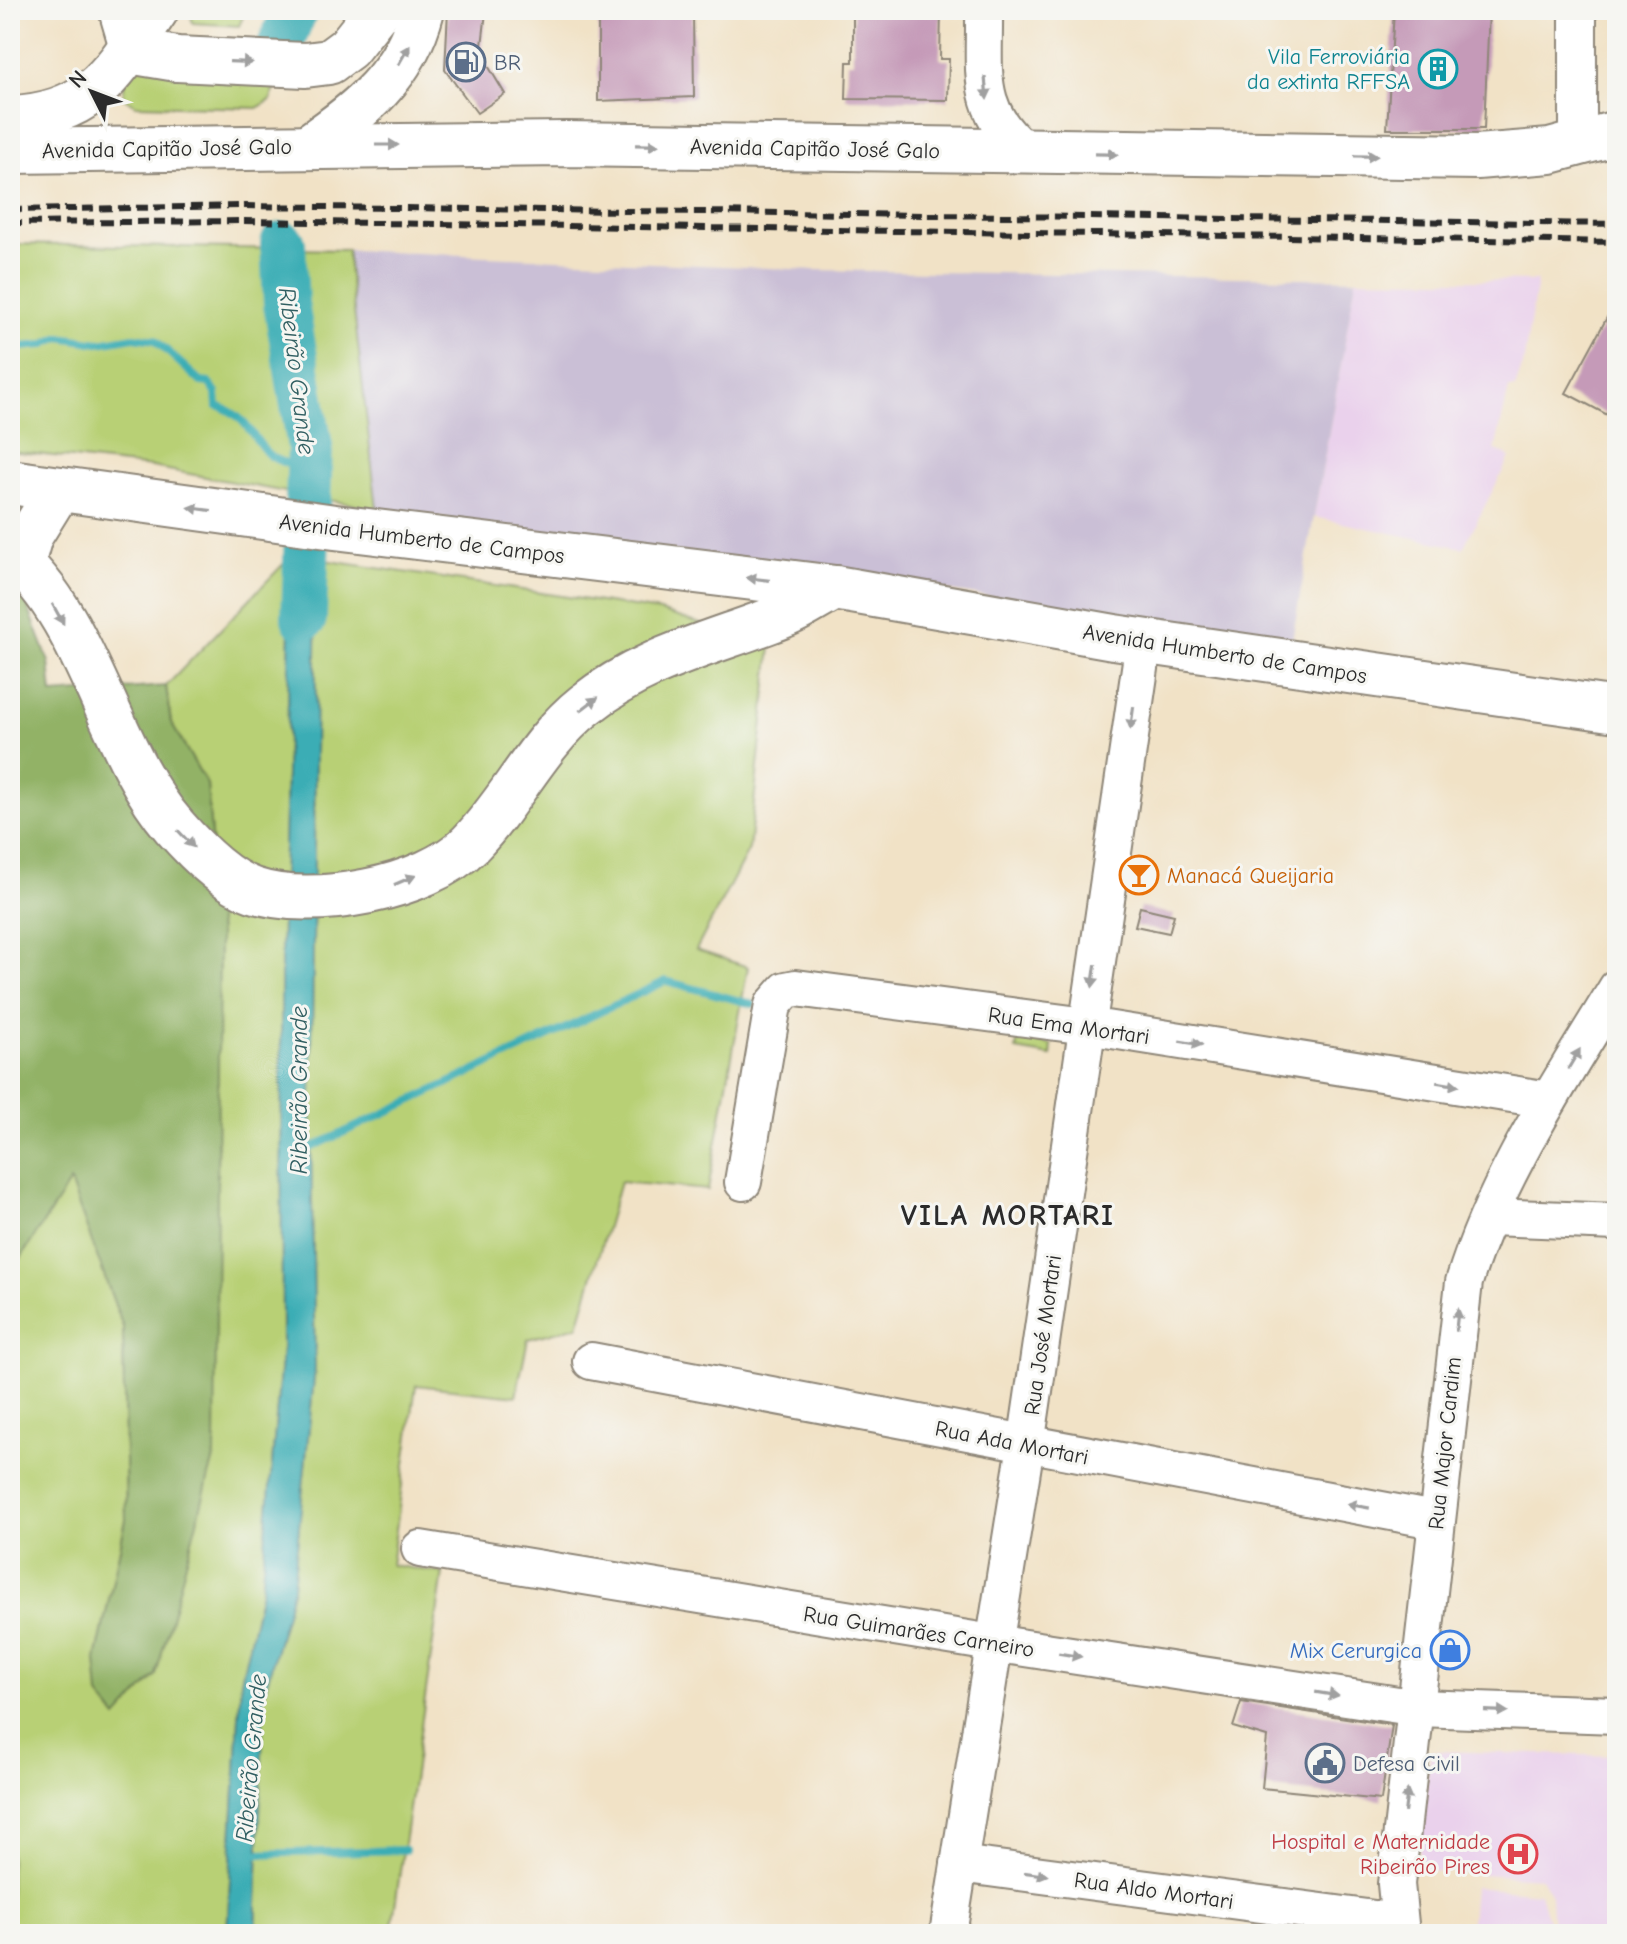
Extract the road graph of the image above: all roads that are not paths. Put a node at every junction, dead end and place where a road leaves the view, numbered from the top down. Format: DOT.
graph roads {
  1 [pos="378,10"];
  2 [pos="422,10"];
  3 [pos="984,10"];
  4 [pos="1578,10"];
  5 [pos="132,33"];
  6 [pos="10,118"];
  7 [pos="1598,138"];
  8 [pos="309,146"];
  9 [pos="139,148"];
  10 [pos="10,151"];
  11 [pos="1028,153"];
  12 [pos="10,482"];
  13 [pos="59,489"];
  14 [pos="16,559"];
  15 [pos="835,588"];
  16 [pos="1144,641"];
  17 [pos="1617,710"];
  18 [pos="1617,988"];
  19 [pos="1087,1026"];
  20 [pos="1549,1100"];
  21 [pos="743,1182"];
  22 [pos="1489,1217"];
  23 [pos="1617,1222"];
  24 [pos="591,1361"];
  25 [pos="1026,1445"];
  26 [pos="1434,1520"];
  27 [pos="420,1549"];
  28 [pos="992,1643"];
  29 [pos="1418,1708"];
  30 [pos="1617,1715"];
  31 [pos="959,1864"];
  32 [pos="1399,1928"];
  33 [pos="948,1934"];
  5 -- 1 [label="main road, one-way"];
  8 -- 2 [label="main road, one-way"];
  3 -- 11 [label="street, one-way"];
  4 -- 7 [label="street"];
  5 -- 6 [label="main road, Avenida Capitão José Galo"];
  5 -- 9 [label="main road"];
  11 -- 7 [label="main road, Avenida Capitão José Galo, one-way"];
  8 -- 9 [label="main road, Avenida Capitão José Galo"];
  8 -- 11 [label="main road, Avenida Capitão José Galo, one-way"];
  9 -- 10 [label="main road, Avenida Capitão José Galo"];
  12 -- 13 [label="main road, Avenida Humberto de Campos"];
  13 -- 14 [label="main road"];
  15 -- 13 [label="main road, Avenida Humberto de Campos, one-way"];
  14 -- 15 [label="main road, one-way"];
  15 -- 16 [label="main road, Avenida Humberto de Campos"];
  16 -- 17 [label="main road, Avenida Humberto de Campos"];
  16 -- 19 [label="street, Rua José Mortari, one-way"];
  20 -- 18 [label="street, Rua Major Cardim, one-way"];
  19 -- 20 [label="street, Rua Ema Mortari, one-way"];
  19 -- 21 [label="street, Rua Ema Mortari"];
  19 -- 25 [label="street, Rua José Mortari"];
  20 -- 22 [label="street, Rua Major Cardim"];
  22 -- 23 [label="street"];
  26 -- 22 [label="street, Rua Major Cardim, one-way"];
  24 -- 25 [label="street, Rua Ada Mortari"];
  26 -- 25 [label="street, Rua Ada Mortari, one-way"];
  25 -- 28 [label="street, Rua José Mortari"];
  26 -- 29 [label="street, Rua Major Cardim"];
  27 -- 28 [label="street, Rua Guimarães Carneiro"];
  28 -- 29 [label="street, Rua Guimarães Carneiro, one-way"];
  28 -- 31 [label="street, Rua José Mortari"];
  29 -- 30 [label="street, Rua Guimarães Carneiro, one-way"];
  32 -- 29 [label="street, Rua Major Cardim, one-way"];
  31 -- 32 [label="street, Rua Aldo Mortari, one-way"];
  31 -- 33 [label="street, Rua José Mortari"];
}
